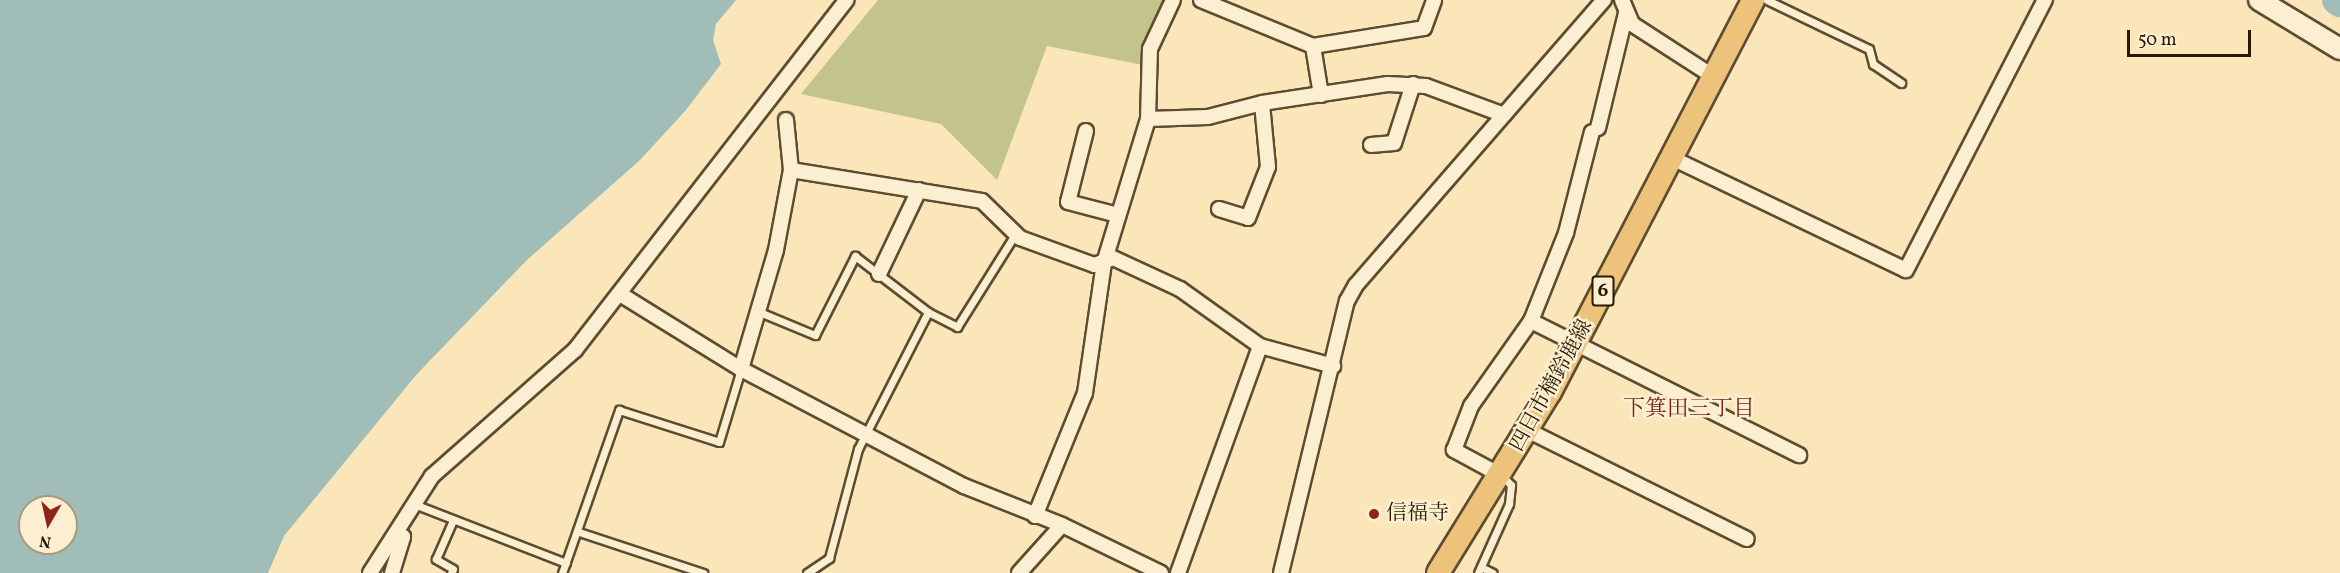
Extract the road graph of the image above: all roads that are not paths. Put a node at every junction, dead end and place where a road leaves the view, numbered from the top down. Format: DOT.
graph roads {
  1 [pos="846,0"];
  2 [pos="1173,0"];
  3 [pos="1202,0"];
  4 [pos="1434,0"];
  5 [pos="1604,0"];
  6 [pos="1753,0"];
  7 [pos="1767,0"];
  8 [pos="2045,0"];
  9 [pos="2259,0"];
  10 [pos="1624,7"];
  11 [pos="1314,46"];
  12 [pos="2340,49"];
  13 [pos="1714,77"];
  14 [pos="1901,83"];
  15 [pos="1413,84"];
  16 [pos="1321,95"];
  17 [pos="1262,103"];
  18 [pos="1504,116"];
  19 [pos="1148,119"];
  20 [pos="786,120"];
  21 [pos="1086,131"];
  22 [pos="1371,145"];
  23 [pos="1672,158"];
  24 [pos="790,170"];
  25 [pos="919,190"];
  26 [pos="1219,209"];
  27 [pos="1118,215"];
  28 [pos="1016,233"];
  29 [pos="1104,263"];
  30 [pos="879,274"];
  31 [pos="620,294"];
  32 [pos="757,311"];
  33 [pos="928,312"];
  34 [pos="1531,321"];
  35 [pos="1575,345"];
  36 [pos="1260,346"];
  37 [pos="1334,366"];
  38 [pos="741,369"];
  39 [pos="1529,431"];
  40 [pos="866,434"];
  41 [pos="1799,455"];
  42 [pos="1503,476"];
  43 [pos="414,504"];
  44 [pos="1035,516"];
  45 [pos="453,520"];
  46 [pos="1062,525"];
  47 [pos="397,532"];
  48 [pos="579,532"];
  49 [pos="1747,540"];
  50 [pos="566,563"];
  51 [pos="1479,570"];
  52 [pos="370,573"];
  53 [pos="392,573"];
  54 [pos="451,573"];
  55 [pos="562,573"];
  56 [pos="703,573"];
  57 [pos="807,573"];
  58 [pos="1019,573"];
  59 [pos="1161,573"];
  60 [pos="1178,573"];
  61 [pos="1281,573"];
  62 [pos="1438,573"];
  63 [pos="1493,573"];
  1 -- 31 [label="street"];
  2 -- 19 [label="street"];
  3 -- 11 [label="street"];
  4 -- 11 [label="street"];
  5 -- 18 [label="street"];
  6 -- 13 [label="main road, 四日市楠鈴鹿線 / 6"];
  7 -- 14 [label="lane"];
  8 -- 23 [label="street"];
  9 -- 12 [label="street"];
  10 -- 13 [label="street"];
  10 -- 34 [label="street"];
  11 -- 16 [label="street"];
  13 -- 23 [label="main road, 四日市楠鈴鹿線 / 6"];
  15 -- 16 [label="street"];
  15 -- 18 [label="street"];
  15 -- 22 [label="street"];
  16 -- 17 [label="street"];
  17 -- 19 [label="street"];
  17 -- 26 [label="street"];
  18 -- 37 [label="street"];
  19 -- 27 [label="street"];
  20 -- 24 [label="street"];
  21 -- 27 [label="street"];
  23 -- 35 [label="main road, 四日市楠鈴鹿線 / 6"];
  24 -- 25 [label="street"];
  24 -- 32 [label="street"];
  25 -- 28 [label="street"];
  25 -- 30 [label="street"];
  27 -- 29 [label="street"];
  28 -- 29 [label="street"];
  28 -- 33 [label="lane"];
  29 -- 36 [label="street"];
  29 -- 44 [label="street"];
  30 -- 32 [label="lane"];
  30 -- 33 [label="lane"];
  31 -- 38 [label="street"];
  31 -- 43 [label="street"];
  32 -- 38 [label="street"];
  33 -- 40 [label="lane"];
  34 -- 35 [label="street"];
  34 -- 42 [label="street"];
  35 -- 39 [label="main road, 四日市楠鈴鹿線 / 6"];
  35 -- 41 [label="street"];
  36 -- 37 [label="street"];
  36 -- 60 [label="street"];
  37 -- 61 [label="street"];
  38 -- 40 [label="street"];
  38 -- 48 [label="lane"];
  39 -- 42 [label="main road, 四日市楠鈴鹿線 / 6"];
  39 -- 49 [label="street"];
  40 -- 44 [label="street"];
  40 -- 57 [label="lane"];
  42 -- 51 [label="lane"];
  42 -- 62 [label="main road, 四日市楠鈴鹿線 / 6"];
  43 -- 45 [label="lane"];
  43 -- 47 [label="street"];
  44 -- 46 [label="street"];
  45 -- 50 [label="lane"];
  45 -- 54 [label="lane"];
  46 -- 58 [label="street"];
  46 -- 59 [label="street"];
  47 -- 52 [label="street"];
  47 -- 53 [label="street"];
  48 -- 50 [label="lane"];
  48 -- 56 [label="lane"];
  50 -- 55 [label="lane"];
  51 -- 63 [label="lane"];
}
